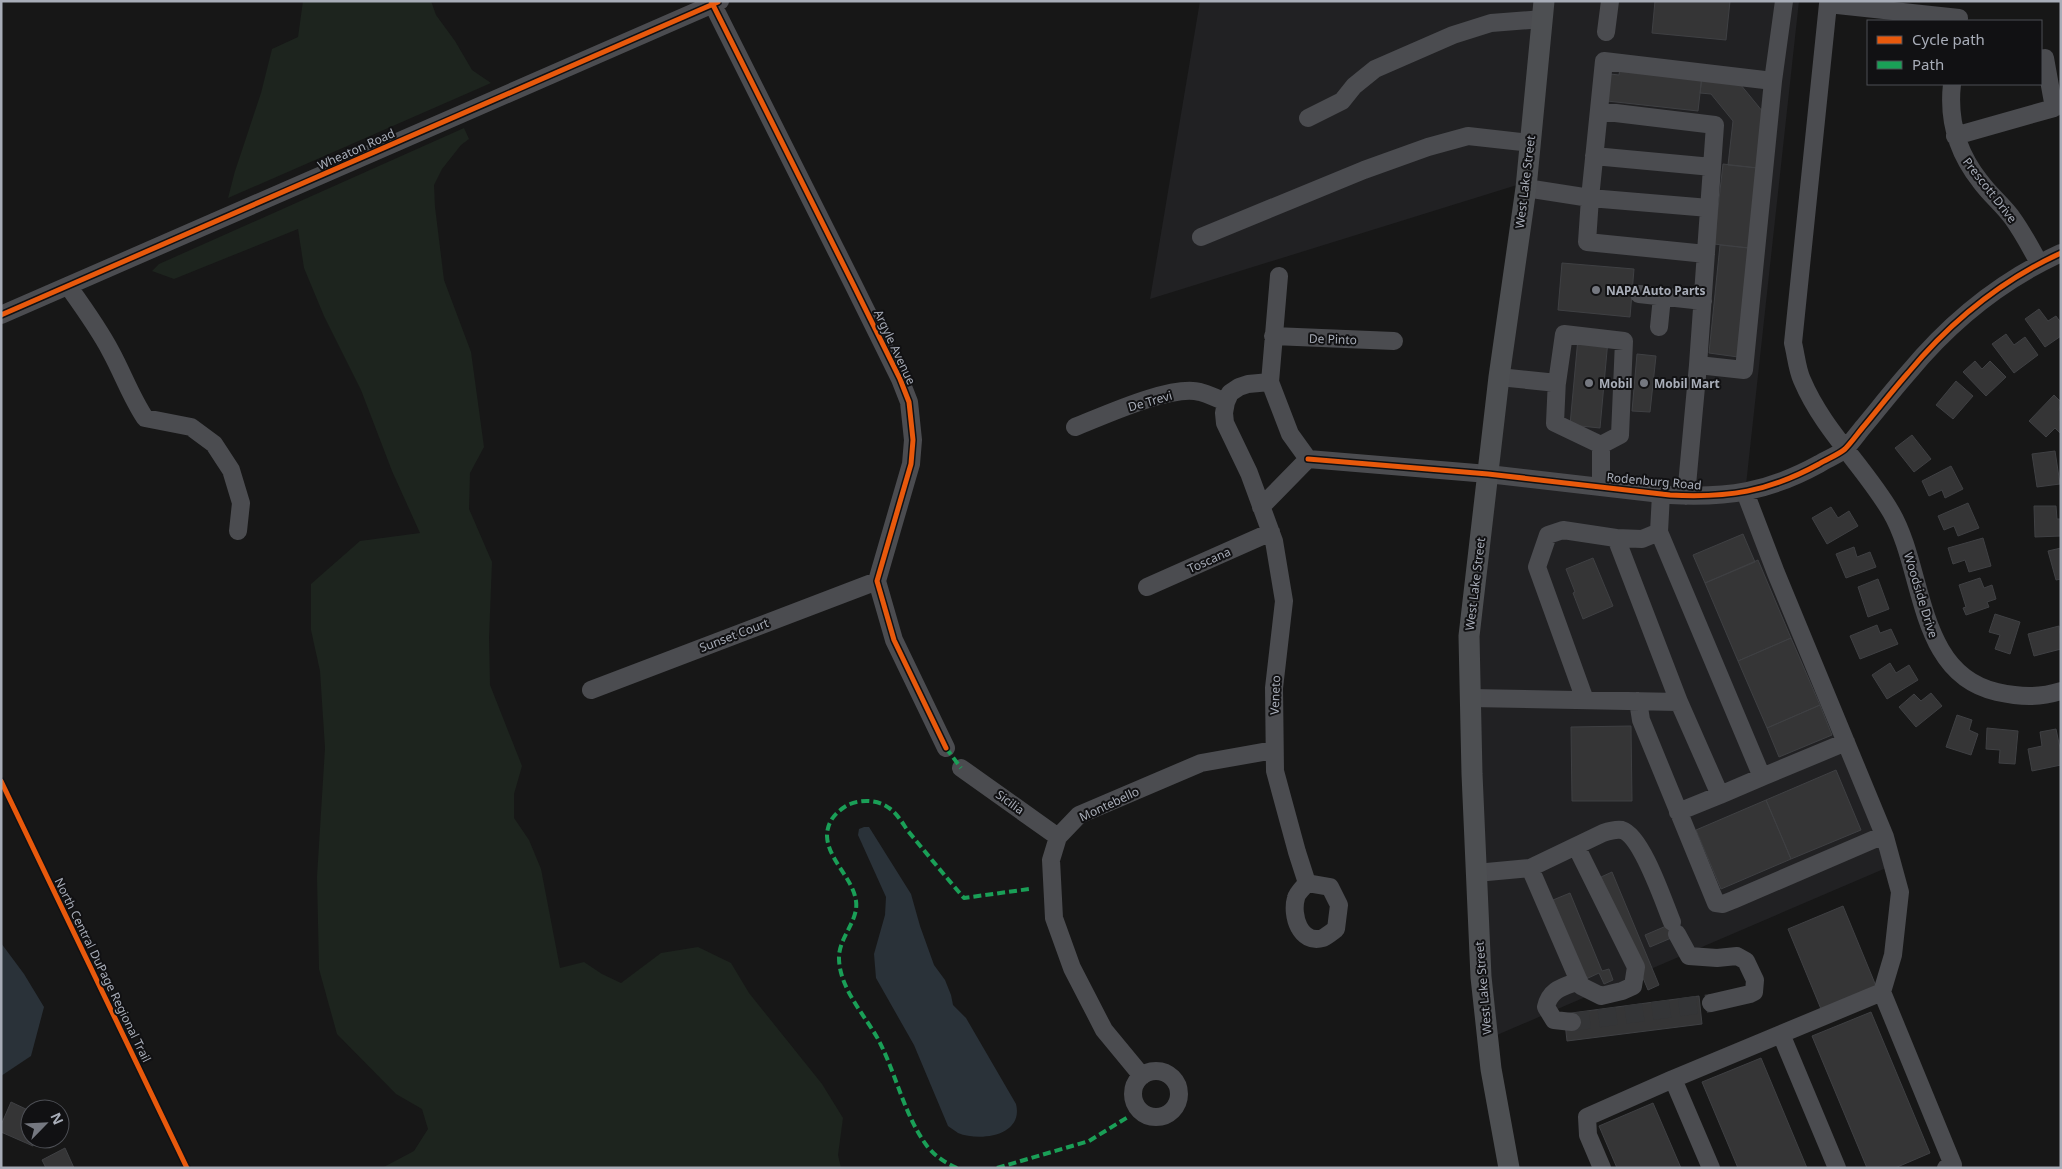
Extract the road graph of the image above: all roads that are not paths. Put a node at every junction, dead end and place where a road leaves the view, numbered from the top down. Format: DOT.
graph roads {
  1 [pos="1610,1"];
  2 [pos="1784,1"];
  3 [pos="714,2"];
  4 [pos="1828,2"];
  5 [pos="1544,10"];
  6 [pos="1959,14"];
  7 [pos="1606,32"];
  8 [pos="2042,59"];
  9 [pos="1773,80"];
  10 [pos="1952,85"];
  11 [pos="1599,112"];
  12 [pos="1308,118"];
  13 [pos="1955,136"];
  14 [pos="1530,143"];
  15 [pos="1594,156"];
  16 [pos="1712,167"];
  17 [pos="1526,188"];
  18 [pos="1590,198"];
  19 [pos="1709,208"];
  20 [pos="1201,237"];
  21 [pos="2061,252"];
  22 [pos="1706,254"];
  23 [pos="2039,263"];
  24 [pos="1279,276"];
  25 [pos="68,286"];
  26 [pos="1639,294"];
  27 [pos="1662,296"];
  28 [pos="1704,300"];
  29 [pos="1,315"];
  30 [pos="1659,327"];
  31 [pos="1273,336"];
  32 [pos="1394,341"];
  33 [pos="1698,366"];
  34 [pos="1499,377"];
  35 [pos="1557,379"];
  36 [pos="1270,382"];
  37 [pos="1226,402"];
  38 [pos="1075,427"];
  39 [pos="1601,445"];
  40 [pos="1844,450"];
  41 [pos="1308,459"];
  42 [pos="1488,474"];
  43 [pos="1601,487"];
  44 [pos="1745,492"];
  45 [pos="1660,494"];
  46 [pos="1686,496"];
  47 [pos="1261,507"];
  48 [pos="238,531"];
  49 [pos="1271,532"];
  50 [pos="1659,532"];
  51 [pos="1616,538"];
  52 [pos="877,581"];
  53 [pos="1147,587"];
  54 [pos="591,690"];
  55 [pos="2061,691"];
  56 [pos="1471,698"];
  57 [pos="1585,700"];
  58 [pos="1638,701"];
  59 [pos="1679,702"];
  60 [pos="1846,742"];
  61 [pos="946,748"];
  62 [pos="1274,750"];
  63 [pos="961,768"];
  64 [pos="1762,777"];
  65 [pos="1720,794"];
  66 [pos="1678,812"];
  67 [pos="1884,834"];
  68 [pos="1058,837"];
  69 [pos="1576,846"];
  70 [pos="1530,868"];
  71 [pos="1476,873"];
  72 [pos="1307,883"];
  73 [pos="1579,980"];
  74 [pos="1882,992"];
  75 [pos="1710,1003"];
  76 [pos="1572,1022"];
  77 [pos="1780,1034"];
  78 [pos="1142,1076"];
  79 [pos="1673,1079"];
  80 [pos="1950,1166"];
  81 [pos="1509,1168"];
  82 [pos="1602,1168"];
  83 [pos="1711,1168"];
  84 [pos="1837,1168"];
  1 -- 7 [label="street"];
  2 -- 9 [label="street"];
  3 -- 25 [label="street, Wheaton Road"];
  3 -- 52 [label="street, Argyle Avenue"];
  4 -- 6 [label="street"];
  4 -- 40 [label="street, Woodside Drive"];
  5 -- 12 [label="street"];
  5 -- 14 [label="main road, West Lake Street"];
  8 -- 13 [label="street"];
  9 -- 11 [label="street"];
  9 -- 33 [label="street"];
  10 -- 13 [label="street, Prescott Drive"];
  11 -- 15 [label="street"];
  11 -- 16 [label="street"];
  13 -- 23 [label="street, Prescott Drive"];
  14 -- 17 [label="main road, West Lake Street"];
  14 -- 20 [label="street"];
  15 -- 16 [label="street"];
  15 -- 18 [label="street"];
  16 -- 19 [label="street"];
  17 -- 18 [label="street"];
  17 -- 34 [label="main road, West Lake Street"];
  18 -- 19 [label="street"];
  18 -- 22 [label="street"];
  19 -- 22 [label="street"];
  21 -- 23 [label="street, Rodenburg Road"];
  22 -- 28 [label="street"];
  23 -- 40 [label="street, Rodenburg Road"];
  24 -- 31 [label="street"];
  25 -- 29 [label="street, Wheaton Road"];
  25 -- 48 [label="street"];
  26 -- 27 [label="street"];
  27 -- 28 [label="street"];
  27 -- 30 [label="street"];
  28 -- 33 [label="street"];
  31 -- 32 [label="street, De Pinto"];
  31 -- 36 [label="street"];
  33 -- 46 [label="street"];
  34 -- 35 [label="street"];
  34 -- 42 [label="main road, West Lake Street"];
  35 -- 39 [label="street"];
  35 -- 39 [label="street"];
  36 -- 37 [label="street"];
  36 -- 41 [label="street"];
  37 -- 38 [label="street, De Trevi"];
  37 -- 47 [label="street, Veneto"];
  39 -- 43 [label="street"];
  40 -- 44 [label="street, Rodenburg Road"];
  40 -- 55 [label="street, Woodside Drive"];
  41 -- 42 [label="street, Rodenburg Road"];
  41 -- 47 [label="street"];
  42 -- 43 [label="street, Rodenburg Road"];
  42 -- 56 [label="main road, West Lake Street"];
  43 -- 45 [label="street, Rodenburg Road"];
  44 -- 46 [label="street, Rodenburg Road"];
  44 -- 60 [label="street"];
  45 -- 46 [label="street, Rodenburg Road"];
  45 -- 50 [label="street"];
  47 -- 49 [label="street, Veneto"];
  49 -- 53 [label="street, Toscana"];
  49 -- 62 [label="street, Veneto"];
  50 -- 51 [label="street"];
  50 -- 64 [label="street"];
  51 -- 57 [label="street"];
  51 -- 59 [label="street"];
  52 -- 54 [label="street, Sunset Court"];
  52 -- 61 [label="street"];
  56 -- 57 [label="street"];
  56 -- 71 [label="main road, West Lake Street"];
  57 -- 58 [label="street"];
  58 -- 59 [label="street"];
  58 -- 66 [label="street"];
  59 -- 65 [label="street"];
  60 -- 64 [label="street"];
  60 -- 67 [label="street"];
  62 -- 68 [label="street, Montebello"];
  62 -- 72 [label="street, Veneto"];
  63 -- 68 [label="street, Sicilia"];
  64 -- 65 [label="street"];
  65 -- 66 [label="street"];
  66 -- 67 [label="street"];
  67 -- 74 [label="street"];
  68 -- 78 [label="street, Montebello"];
  69 -- 70 [label="street"];
  69 -- 73 [label="street"];
  69 -- 75 [label="street"];
  70 -- 71 [label="street"];
  70 -- 73 [label="street"];
  71 -- 81 [label="main road, West Lake Street"];
  73 -- 76 [label="street"];
  74 -- 77 [label="street"];
  74 -- 80 [label="street"];
  77 -- 79 [label="street"];
  77 -- 84 [label="street"];
  79 -- 82 [label="street"];
  79 -- 83 [label="street"];
}
